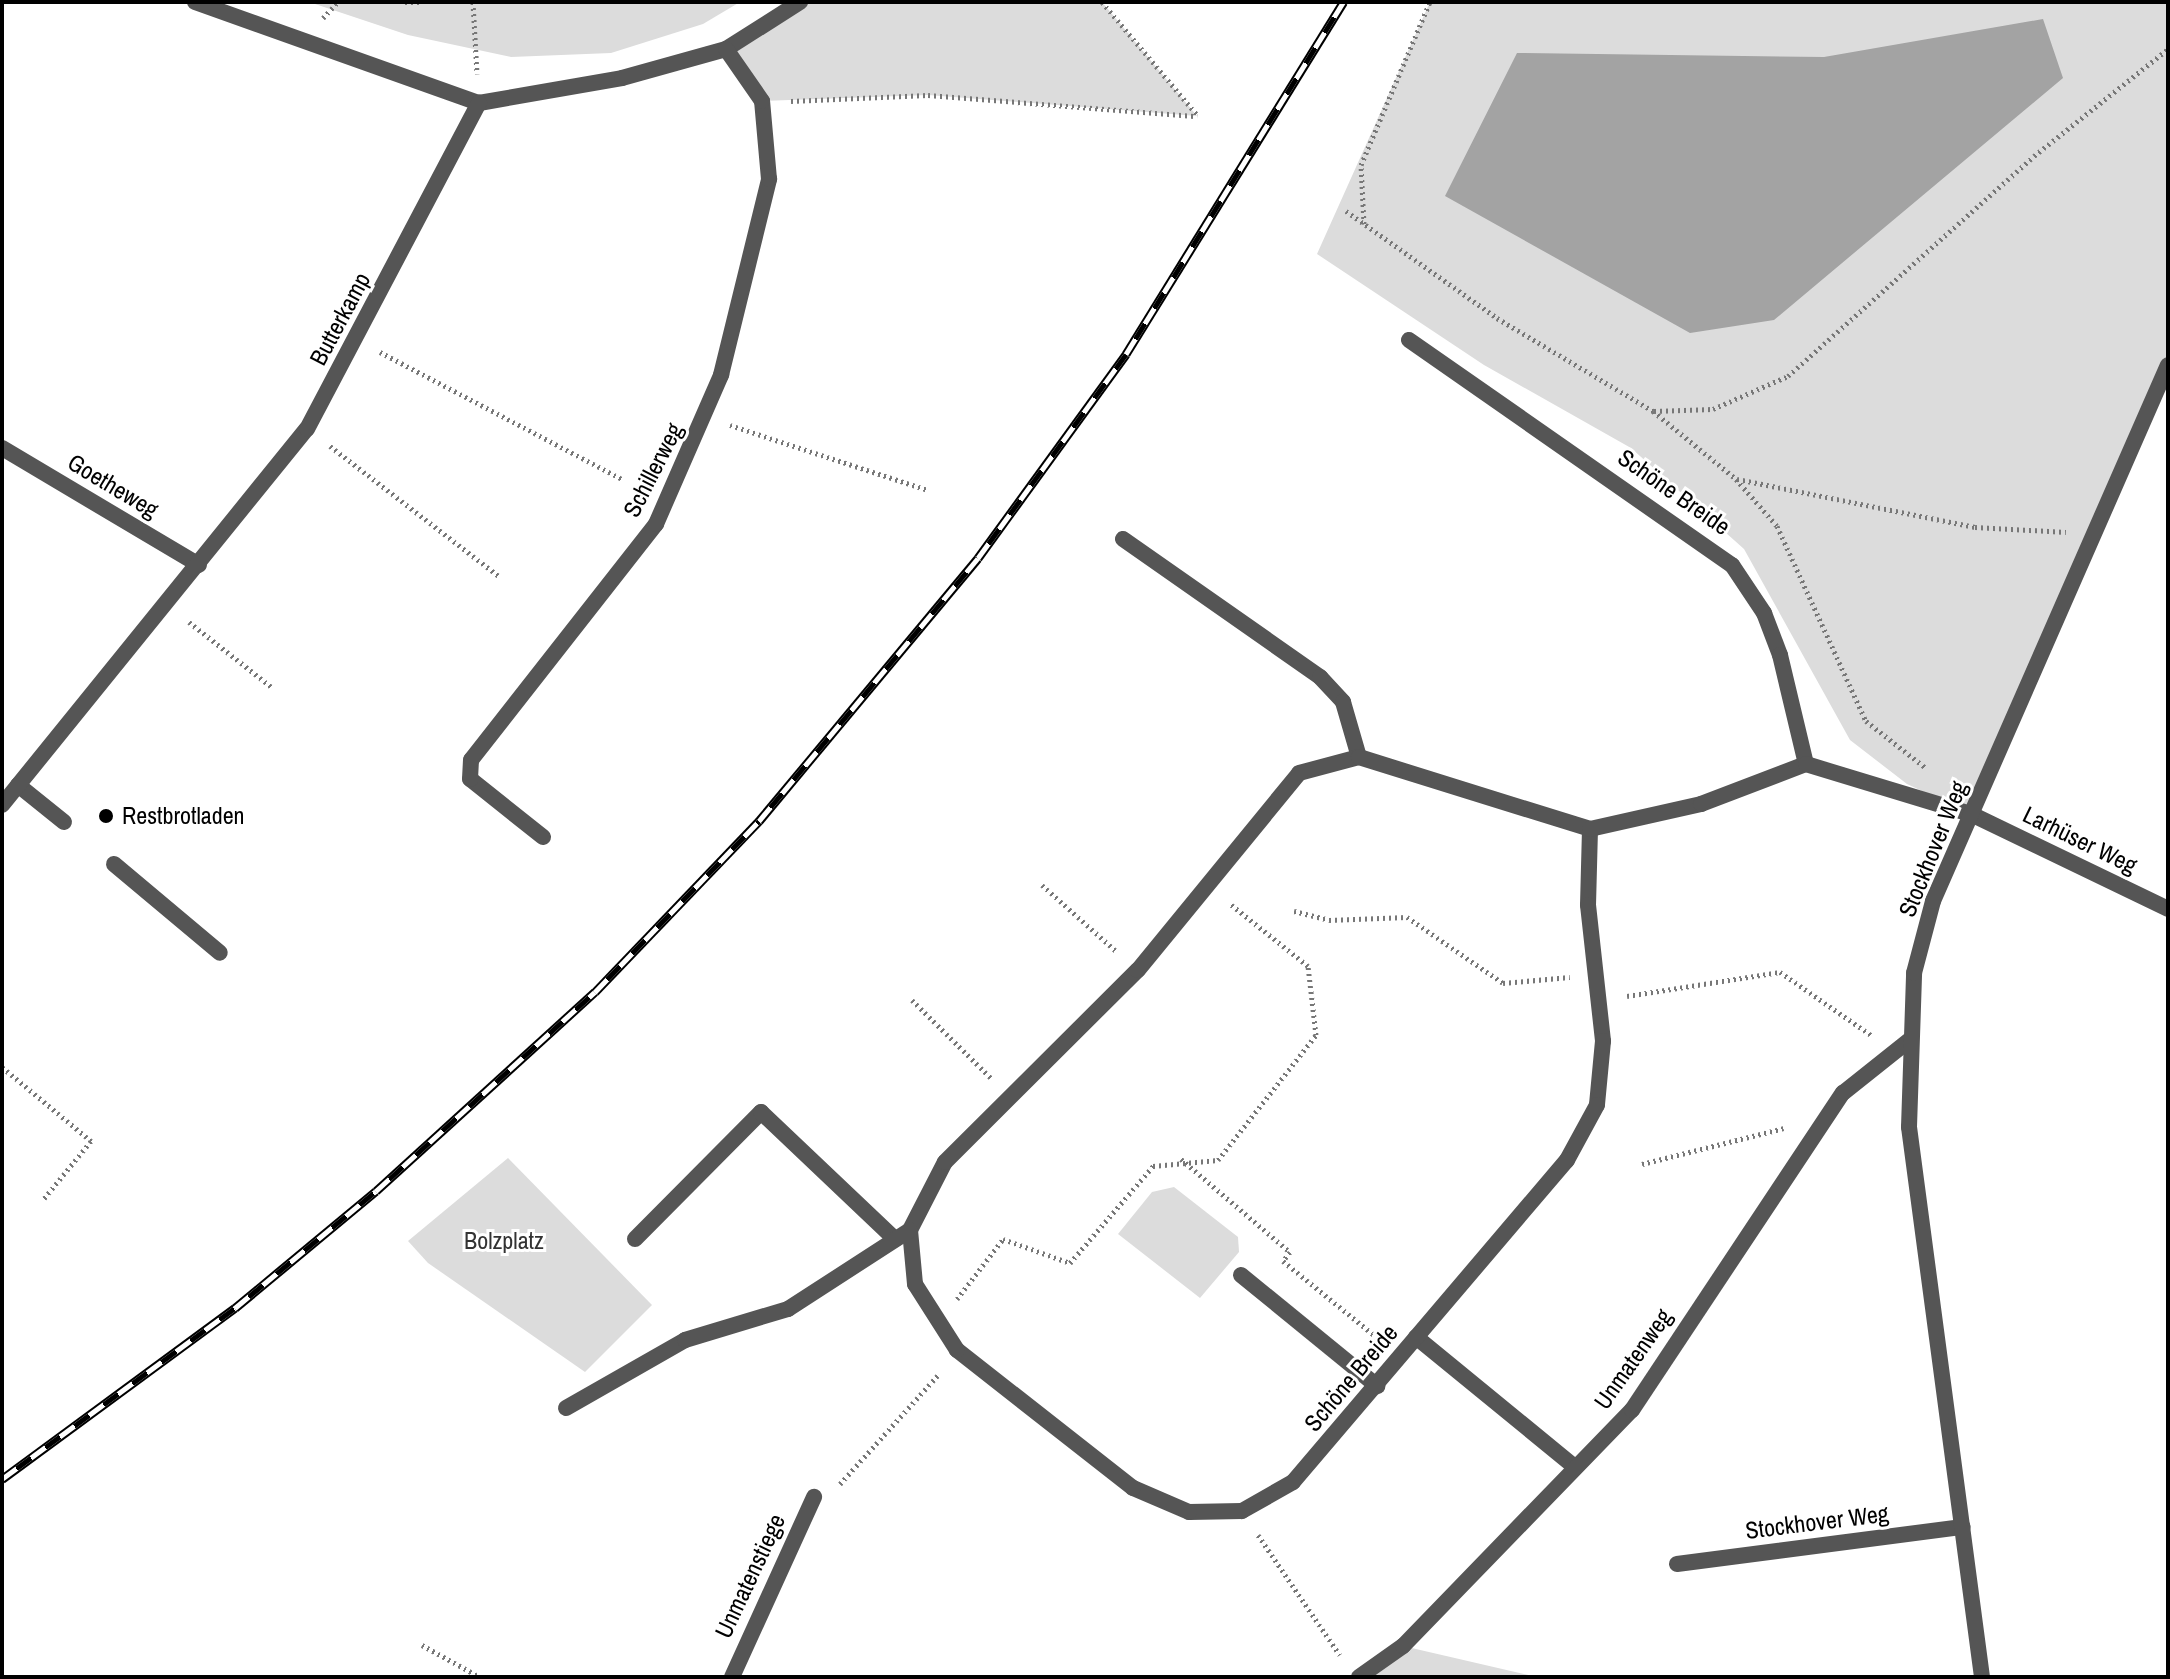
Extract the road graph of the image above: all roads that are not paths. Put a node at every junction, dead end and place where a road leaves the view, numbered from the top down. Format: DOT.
graph roads {
  1 [pos="195,2"];
  2 [pos="800,2"];
  3 [pos="726,49"];
  4 [pos="479,103"];
  5 [pos="1409,340"];
  6 [pos="2168,365"];
  7 [pos="2,448"];
  8 [pos="1123,539"];
  9 [pos="199,565"];
  10 [pos="1359,757"];
  11 [pos="1806,764"];
  12 [pos="18,785"];
  13 [pos="2,805"];
  14 [pos="1971,814"];
  15 [pos="64,822"];
  16 [pos="1590,829"];
  17 [pos="543,837"];
  18 [pos="114,864"];
  19 [pos="2168,909"];
  20 [pos="220,953"];
  21 [pos="1911,1039"];
  22 [pos="910,1230"];
  23 [pos="635,1239"];
  24 [pos="895,1239"];
  25 [pos="1241,1275"];
  26 [pos="1416,1337"];
  27 [pos="1377,1386"];
  28 [pos="566,1408"];
  29 [pos="1575,1467"];
  30 [pos="814,1497"];
  31 [pos="1963,1527"];
  32 [pos="1677,1564"];
  33 [pos="732,1677"];
  34 [pos="1359,1677"];
  35 [pos="1982,1677"];
  1 -- 4 [label="street"];
  2 -- 3 [label="street"];
  3 -- 4 [label="street"];
  3 -- 17 [label="street, Schillerweg"];
  4 -- 9 [label="street, Butterkamp"];
  5 -- 11 [label="street, Schöne Breide"];
  6 -- 14 [label="street, Stockhover Weg"];
  7 -- 9 [label="street, Goetheweg"];
  8 -- 10 [label="street"];
  9 -- 12 [label="street, Butterkamp"];
  10 -- 16 [label="street"];
  10 -- 22 [label="street"];
  11 -- 14 [label="street"];
  11 -- 16 [label="street"];
  12 -- 13 [label="street, Butterkamp"];
  12 -- 15 [label="street"];
  14 -- 19 [label="street, Larhüser Weg"];
  14 -- 21 [label="street, Stockhover Weg"];
  16 -- 26 [label="street, Schöne Breide"];
  18 -- 20 [label="street"];
  21 -- 29 [label="street, Unmatenweg"];
  21 -- 31 [label="street, Stockhover Weg"];
  22 -- 24 [label="street"];
  22 -- 27 [label="street, Schöne Breide"];
  23 -- 24 [label="street"];
  24 -- 28 [label="street"];
  25 -- 27 [label="street"];
  26 -- 27 [label="street, Schöne Breide"];
  26 -- 29 [label="street"];
  29 -- 34 [label="street, Unmatenweg"];
  30 -- 33 [label="street, Unmatenstiege"];
  31 -- 32 [label="street, Stockhover Weg"];
  31 -- 35 [label="street, Stockhover Weg"];
}
